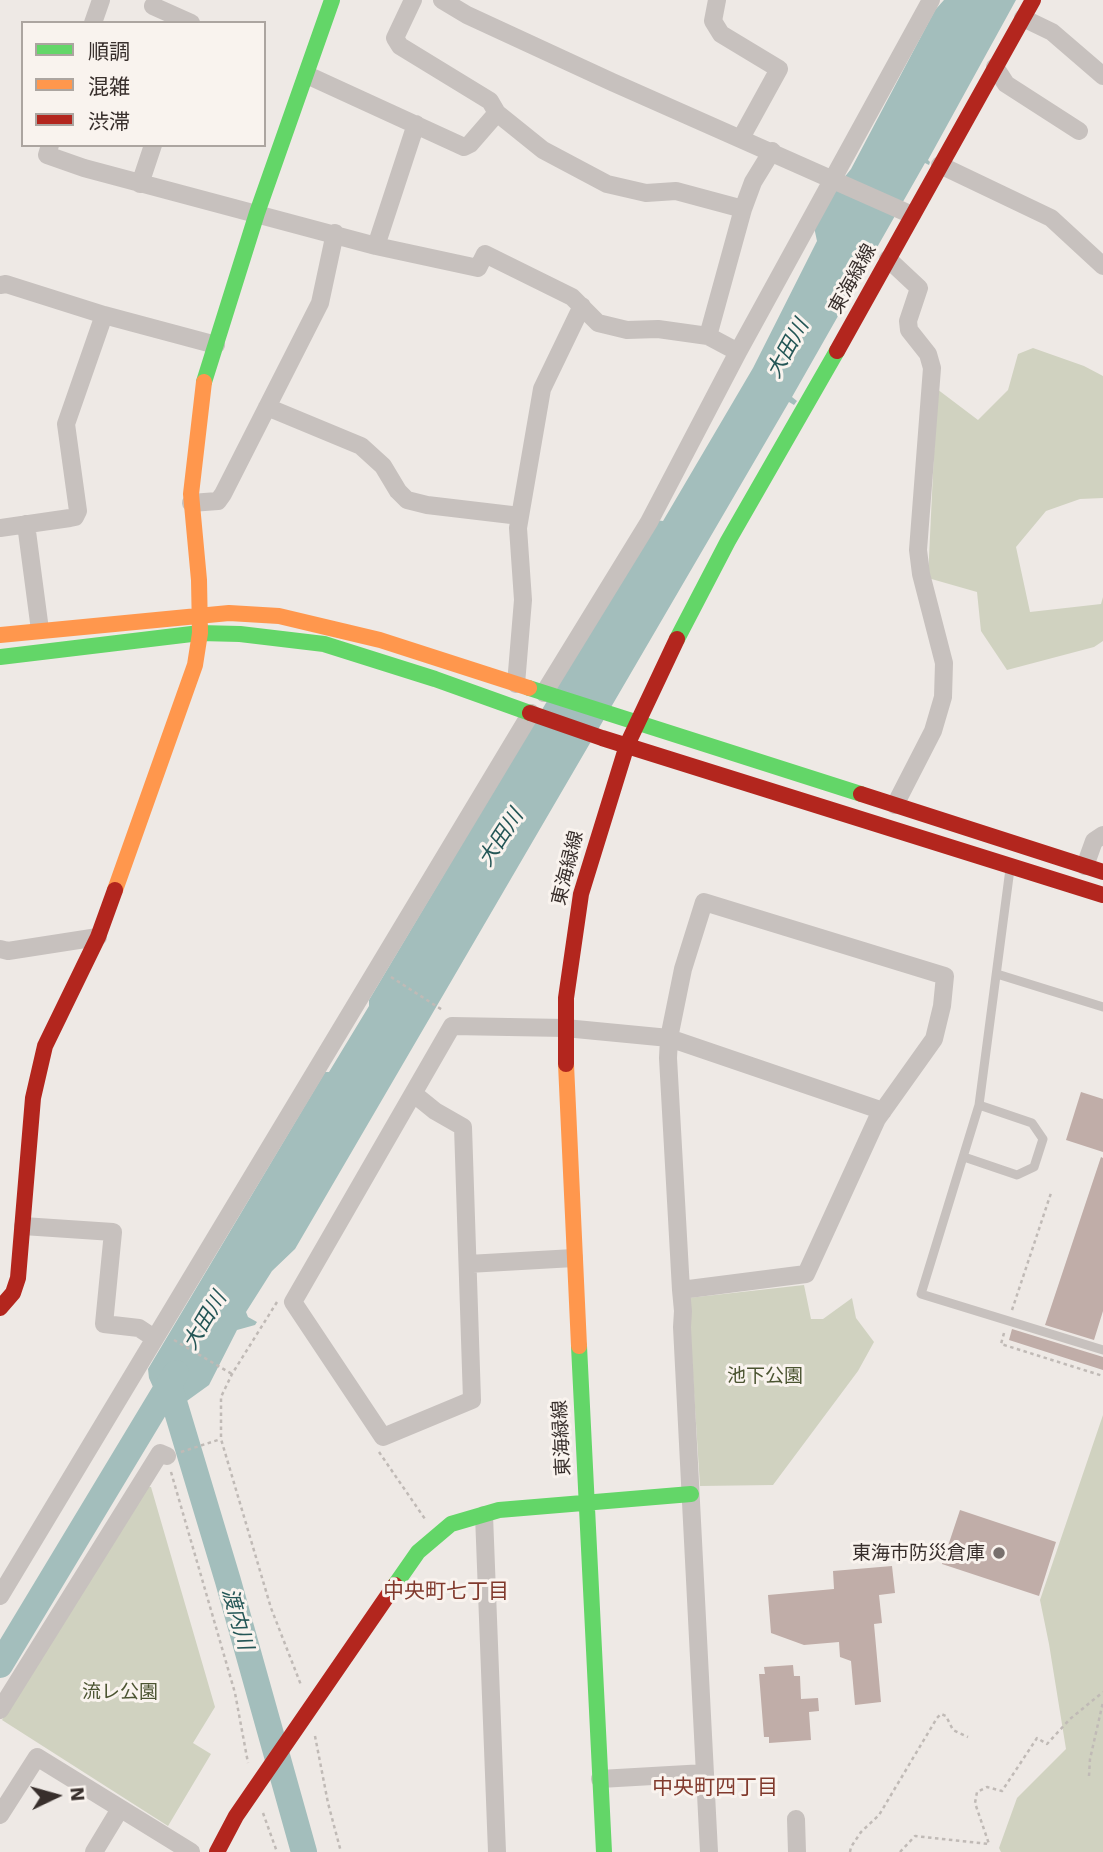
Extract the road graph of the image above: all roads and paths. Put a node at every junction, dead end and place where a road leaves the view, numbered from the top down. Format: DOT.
graph roads {
  1 [pos="101,0"];
  2 [pos="332,0"];
  3 [pos="413,0"];
  4 [pos="442,0"];
  5 [pos="717,0"];
  6 [pos="931,0"];
  7 [pos="1033,0"];
  8 [pos="150,2"];
  9 [pos="472,7"];
  10 [pos="1023,18"];
  11 [pos="94,21"];
  12 [pos="187,21"];
  13 [pos="995,67"];
  14 [pos="307,75"];
  15 [pos="1103,76"];
  16 [pos="497,113"];
  17 [pos="416,124"];
  18 [pos="1079,131"];
  19 [pos="741,138"];
  20 [pos="49,147"];
  21 [pos="152,147"];
  22 [pos="772,152"];
  23 [pos="940,165"];
  24 [pos="835,180"];
  25 [pos="140,184"];
  26 [pos="743,209"];
  27 [pos="909,213"];
  28 [pos="257,214"];
  29 [pos="334,233"];
  30 [pos="376,246"];
  31 [pos="888,259"];
  32 [pos="1103,266"];
  33 [pos="0,285"];
  34 [pos="582,306"];
  35 [pos="104,315"];
  36 [pos="708,336"];
  37 [pos="216,345"];
  38 [pos="738,352"];
  39 [pos="267,407"];
  40 [pos="191,503"];
  41 [pos="520,516"];
  42 [pos="26,524"];
  43 [pos="0,528"];
  44 [pos="199,615"];
  45 [pos="40,630"];
  46 [pos="200,633"];
  47 [pos="0,635"];
  48 [pos="0,657"];
  49 [pos="516,684"];
  50 [pos="547,694"];
  51 [pos="534,714"];
  52 [pos="637,723"];
  53 [pos="627,745"];
  54 [pos="895,806"];
  55 [pos="1103,835"];
  56 [pos="1014,843"];
  57 [pos="1011,866"];
  58 [pos="1084,866"];
  59 [pos="1103,872"];
  60 [pos="1103,895"];
  61 [pos="98,937"];
  62 [pos="0,949"];
  63 [pos="997,974"];
  64 [pos="390,976"];
  65 [pos="1103,1007"];
  66 [pos="444,1011"];
  67 [pos="565,1028"];
  68 [pos="669,1038"];
  69 [pos="414,1094"];
  70 [pos="979,1105"];
  71 [pos="883,1111"];
  72 [pos="964,1157"];
  73 [pos="1051,1193"];
  74 [pos="23,1226"];
  75 [pos="574,1258"];
  76 [pos="468,1264"];
  77 [pos="681,1290"];
  78 [pos="276,1301"];
  79 [pos="0,1308"];
  80 [pos="1008,1321"];
  81 [pos="159,1336"];
  82 [pos="1103,1350"];
  83 [pos="232,1374"];
  84 [pos="1103,1376"];
  85 [pos="221,1439"];
  86 [pos="168,1456"];
  87 [pos="691,1494"];
  88 [pos="587,1504"];
  89 [pos="484,1515"];
  90 [pos="0,1596"];
  91 [pos="1103,1692"];
  92 [pos="1103,1702"];
  93 [pos="0,1710"];
  94 [pos="306,1716"];
  95 [pos="968,1737"];
  96 [pos="705,1773"];
  97 [pos="1089,1776"];
  98 [pos="600,1779"];
  99 [pos="255,1789"];
  100 [pos="120,1809"];
  101 [pos="0,1815"];
  102 [pos="796,1819"];
  103 [pos="94,1852"];
  104 [pos="191,1852"];
  105 [pos="217,1852"];
  106 [pos="277,1852"];
  107 [pos="341,1852"];
  108 [pos="497,1852"];
  109 [pos="604,1852"];
  110 [pos="709,1852"];
  111 [pos="797,1852"];
  112 [pos="850,1852"];
  113 [pos="900,1852"];
  1 -- 11 [label="street"];
  2 -- 14 [label="street"];
  3 -- 16 [label="street"];
  4 -- 9 [label="street"];
  5 -- 19 [label="street"];
  6 -- 24 [label="street"];
  7 -- 10 [label="street, 東海緑線"];
  8 -- 12 [label="street"];
  9 -- 19 [label="street"];
  10 -- 13 [label="street, 東海緑線"];
  10 -- 15 [label="street"];
  13 -- 18 [label="street"];
  13 -- 23 [label="street, 東海緑線"];
  14 -- 17 [label="street"];
  14 -- 28 [label="street"];
  16 -- 17 [label="street"];
  16 -- 26 [label="street"];
  17 -- 30 [label="street"];
  19 -- 22 [label="street"];
  20 -- 25 [label="street"];
  21 -- 25 [label="street"];
  22 -- 24 [label="street"];
  22 -- 26 [label="street"];
  23 -- 27 [label="street, 東海緑線"];
  23 -- 32 [label="street"];
  24 -- 27 [label="street"];
  24 -- 38 [label="street"];
  25 -- 28 [label="street"];
  26 -- 36 [label="street"];
  27 -- 31 [label="street, 東海緑線"];
  28 -- 29 [label="street"];
  28 -- 37 [label="street"];
  29 -- 30 [label="street"];
  29 -- 39 [label="street"];
  30 -- 34 [label="street"];
  31 -- 52 [label="street, 東海緑線"];
  31 -- 54 [label="street"];
  33 -- 35 [label="street"];
  34 -- 36 [label="street"];
  34 -- 41 [label="street"];
  35 -- 37 [label="street"];
  35 -- 42 [label="street"];
  36 -- 38 [label="street"];
  37 -- 40 [label="street"];
  38 -- 50 [label="street"];
  39 -- 40 [label="street"];
  39 -- 41 [label="street"];
  40 -- 44 [label="street"];
  41 -- 49 [label="street"];
  42 -- 43 [label="street"];
  42 -- 45 [label="street"];
  44 -- 45 [label="street"];
  44 -- 46 [label="street"];
  44 -- 49 [label="street"];
  45 -- 47 [label="street"];
  46 -- 48 [label="street"];
  46 -- 51 [label="street"];
  46 -- 61 [label="street"];
  49 -- 50 [label="street"];
  50 -- 52 [label="street"];
  51 -- 53 [label="street"];
  51 -- 81 [label="street"];
  52 -- 53 [label="street, 東海緑線"];
  52 -- 54 [label="street"];
  53 -- 57 [label="street"];
  53 -- 67 [label="street, 東海緑線"];
  54 -- 56 [label="street"];
  55 -- 58 [label="street"];
  56 -- 57 [label="lane"];
  56 -- 58 [label="street"];
  57 -- 60 [label="street"];
  57 -- 63 [label="lane"];
  58 -- 59 [label="street"];
  61 -- 62 [label="street"];
  61 -- 74 [label="street"];
  63 -- 65 [label="lane"];
  63 -- 70 [label="lane"];
  64 -- 66 [label="path"];
  67 -- 68 [label="street"];
  67 -- 69 [label="street"];
  67 -- 75 [label="street, 東海緑線"];
  68 -- 71 [label="street"];
  68 -- 71 [label="street"];
  68 -- 77 [label="street"];
  69 -- 76 [label="street"];
  69 -- 76 [label="street"];
  70 -- 72 [label="lane"];
  70 -- 72 [label="lane"];
  71 -- 77 [label="street"];
  72 -- 80 [label="lane"];
  73 -- 80 [label="path"];
  74 -- 79 [label="street"];
  74 -- 81 [label="street"];
  75 -- 76 [label="street"];
  75 -- 88 [label="street, 東海緑線"];
  77 -- 87 [label="street"];
  78 -- 83 [label="path"];
  80 -- 82 [label="lane"];
  80 -- 84 [label="path"];
  81 -- 83 [label="path"];
  81 -- 90 [label="street"];
  83 -- 85 [label="path"];
  85 -- 86 [label="path"];
  85 -- 94 [label="path"];
  86 -- 93 [label="street"];
  86 -- 99 [label="path"];
  87 -- 88 [label="street"];
  87 -- 96 [label="street"];
  88 -- 89 [label="street"];
  88 -- 98 [label="street, 東海緑線"];
  89 -- 94 [label="street"];
  89 -- 108 [label="street"];
  91 -- 113 [label="path"];
  92 -- 97 [label="path"];
  94 -- 99 [label="street"];
  94 -- 107 [label="path"];
  95 -- 112 [label="path"];
  96 -- 98 [label="street"];
  96 -- 110 [label="street"];
  98 -- 109 [label="street, 東海緑線"];
  99 -- 105 [label="street"];
  99 -- 106 [label="path"];
  100 -- 101 [label="street"];
  100 -- 103 [label="street"];
  100 -- 104 [label="street"];
  102 -- 111 [label="street"];
}
